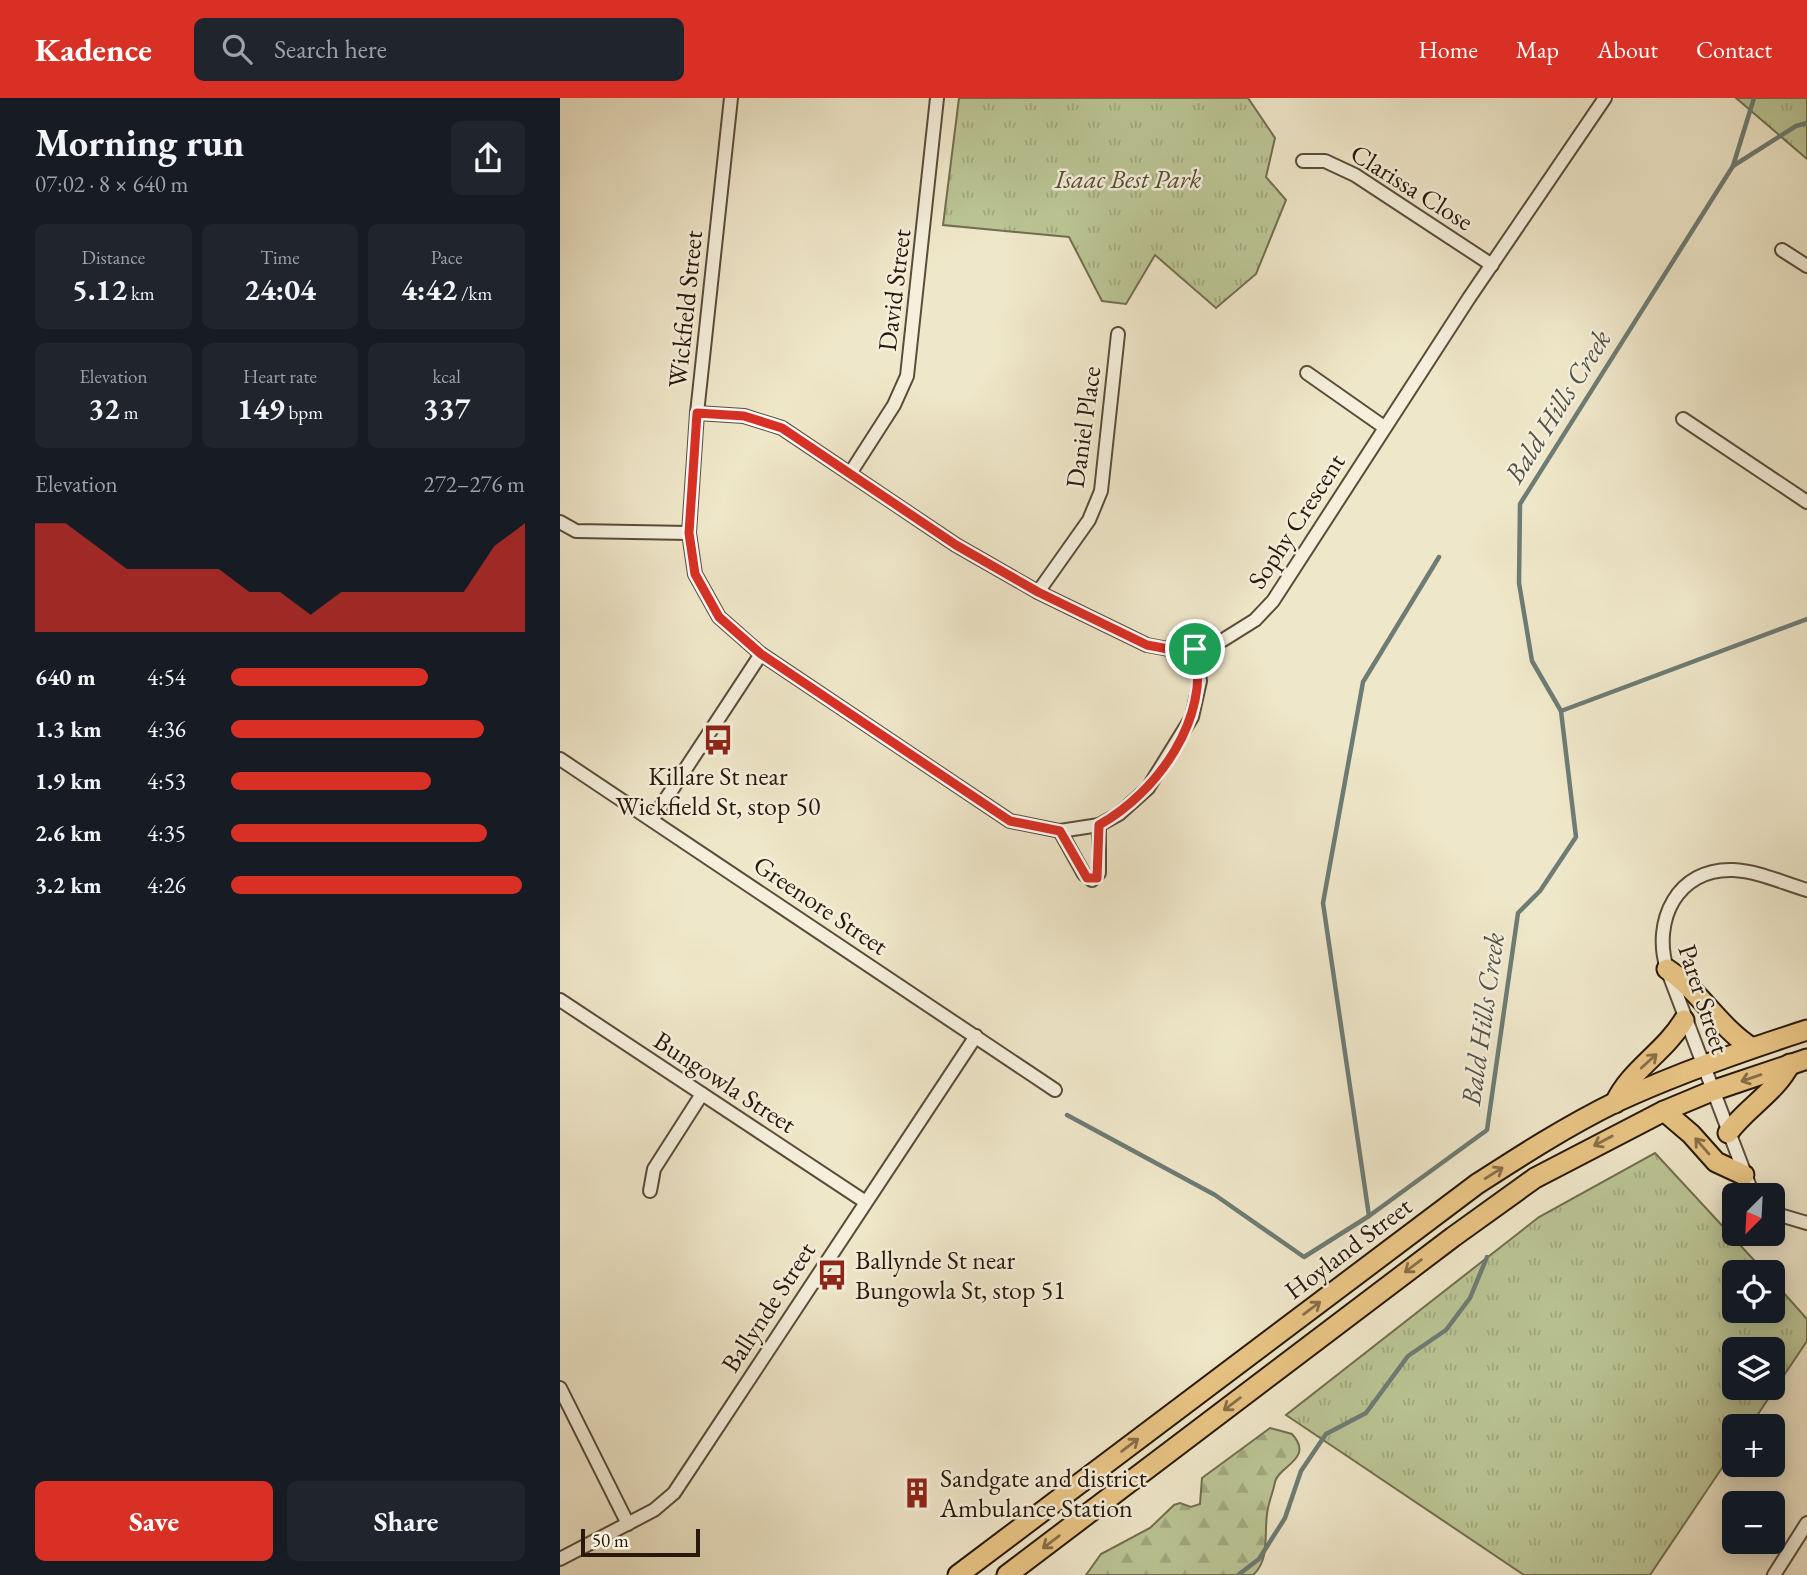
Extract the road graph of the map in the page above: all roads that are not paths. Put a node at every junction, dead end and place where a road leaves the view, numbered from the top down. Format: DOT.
graph roads {
  1 [pos="732,98"];
  2 [pos="937,98"];
  3 [pos="1605,98"];
  4 [pos="1303,161"];
  5 [pos="1783,250"];
  6 [pos="1492,265"];
  7 [pos="1807,266"];
  8 [pos="1118,334"];
  9 [pos="1307,373"];
  10 [pos="697,413"];
  11 [pos="1683,419"];
  12 [pos="1384,427"];
  13 [pos="851,472"];
  14 [pos="1807,502"];
  15 [pos="560,522"];
  16 [pos="689,533"];
  17 [pos="1038,592"];
  18 [pos="1195,649"];
  19 [pos="761,654"];
  20 [pos="560,759"];
  21 [pos="652,820"];
  22 [pos="1099,825"];
  23 [pos="1060,831"];
  24 [pos="1807,890"];
  25 [pos="1667,969"];
  26 [pos="560,1000"];
  27 [pos="1684,1020"];
  28 [pos="1807,1030"];
  29 [pos="976,1036"];
  30 [pos="1752,1048"];
  31 [pos="1799,1061"];
  32 [pos="1702,1065"];
  33 [pos="1055,1090"];
  34 [pos="1712,1091"];
  35 [pos="702,1094"];
  36 [pos="1615,1103"];
  37 [pos="1664,1111"];
  38 [pos="1728,1133"];
  39 [pos="1744,1175"];
  40 [pos="1748,1183"];
  41 [pos="650,1191"];
  42 [pos="864,1202"];
  43 [pos="1785,1217"];
  44 [pos="1807,1223"];
  45 [pos="560,1388"];
  46 [pos="1807,1523"];
  47 [pos="628,1524"];
  48 [pos="560,1559"];
  49 [pos="958,1575"];
  50 [pos="1007,1575"];
  51 [pos="1774,1575"];
  1 -- 10 [label="street, Wickfield Street"];
  2 -- 13 [label="street, David Street"];
  3 -- 6 [label="street, Sophy Crescent"];
  4 -- 6 [label="street, Clarissa Close"];
  5 -- 7 [label="street"];
  6 -- 12 [label="street, Sophy Crescent"];
  8 -- 17 [label="street, Daniel Place"];
  9 -- 12 [label="street"];
  10 -- 13 [label="street, Sophy Crescent"];
  10 -- 16 [label="street, Wickfield Street"];
  11 -- 14 [label="street"];
  12 -- 18 [label="street, Sophy Crescent"];
  13 -- 17 [label="street, Sophy Crescent"];
  15 -- 16 [label="street"];
  16 -- 19 [label="street, Wickfield Street"];
  17 -- 18 [label="street, Sophy Crescent"];
  18 -- 22 [label="street, Wickfield Street"];
  19 -- 21 [label="street"];
  19 -- 23 [label="street, Wickfield Street"];
  20 -- 21 [label="street, Greenore Street"];
  21 -- 29 [label="street, Greenore Street"];
  22 -- 23 [label="street, Wickfield Street"];
  22 -- 23 [label="street"];
  24 -- 25 [label="street, Parer Street"];
  25 -- 27 [label="street, Parer Street"];
  25 -- 30 [label="main road"];
  26 -- 35 [label="street, Bungowla Street"];
  27 -- 32 [label="street, Parer Street"];
  36 -- 27 [label="main road, one-way"];
  28 -- 30 [label="main road, Hoyland Street"];
  29 -- 33 [label="street, Greenore Street"];
  29 -- 42 [label="street, Ballynde Street"];
  30 -- 32 [label="main road, Hoyland Street"];
  31 -- 34 [label="main road, Hoyland Street, one-way"];
  31 -- 38 [label="main road"];
  32 -- 34 [label="street, Parer Street"];
  32 -- 36 [label="main road, Hoyland Street"];
  34 -- 37 [label="main road, Hoyland Street"];
  34 -- 38 [label="street, Parer Street"];
  35 -- 41 [label="street"];
  35 -- 42 [label="street, Bungowla Street"];
  49 -- 36 [label="main road, Hoyland Street, one-way"];
  39 -- 37 [label="main road, one-way"];
  37 -- 50 [label="main road, Hoyland Street, one-way"];
  38 -- 39 [label="street, Parer Street"];
  39 -- 40 [label="street, Parer Street"];
  42 -- 47 [label="street, Ballynde Street"];
  43 -- 44 [label="street"];
  45 -- 47 [label="street"];
  46 -- 51 [label="street"];
  47 -- 48 [label="street, Ballynde Street"];
}
